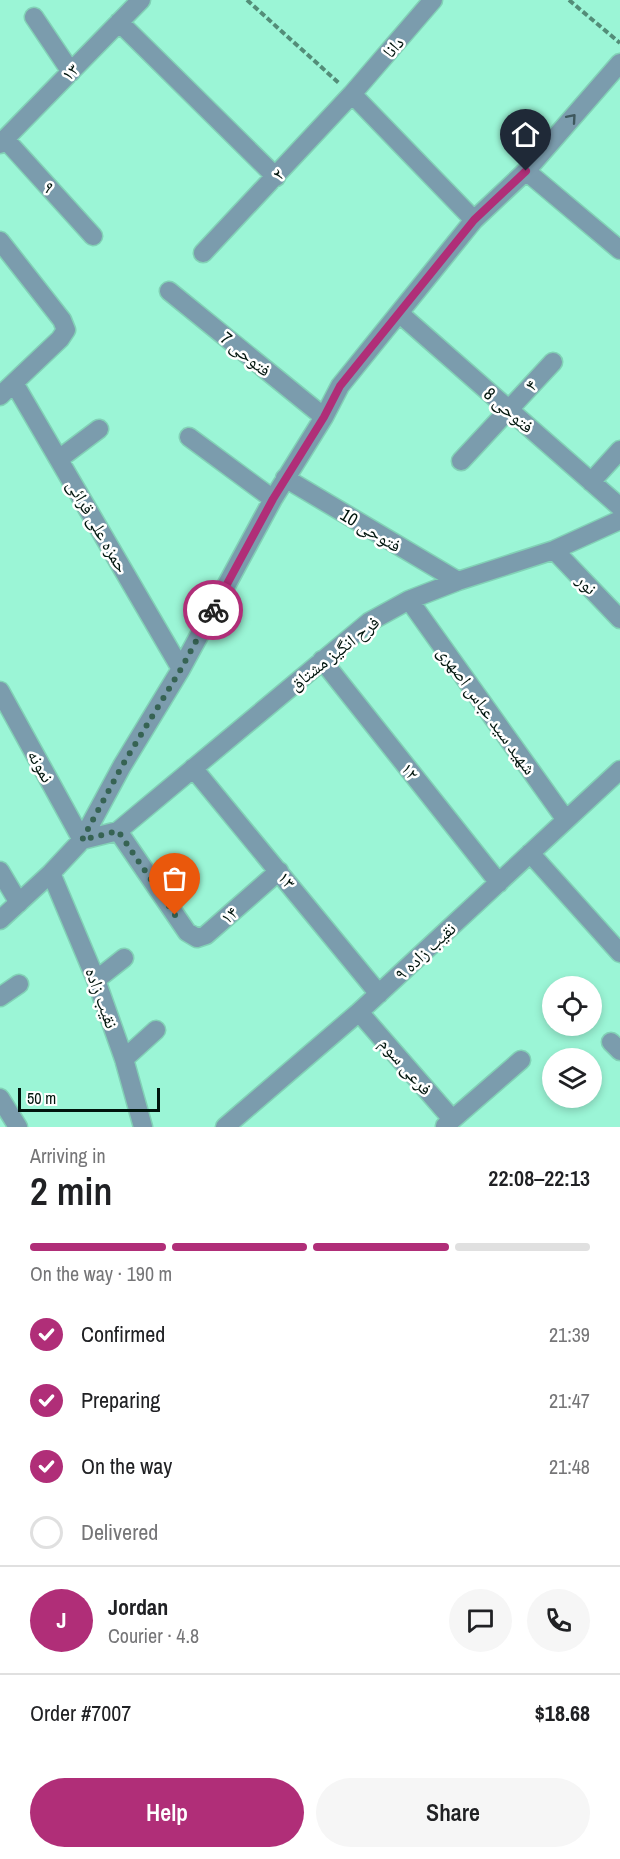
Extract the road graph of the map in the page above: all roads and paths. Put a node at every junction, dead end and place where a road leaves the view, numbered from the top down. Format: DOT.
graph roads {
  1 [pos="141,0"];
  2 [pos="247,0"];
  3 [pos="433,0"];
  4 [pos="569,0"];
  5 [pos="34,17"];
  6 [pos="119,22"];
  7 [pos="620,43"];
  8 [pos="620,63"];
  9 [pos="70,72"];
  10 [pos="352,94"];
  11 [pos="3,141"];
  12 [pos="526,171"];
  13 [pos="276,177"];
  14 [pos="474,220"];
  15 [pos="93,236"];
  16 [pos="0,241"];
  17 [pos="620,250"];
  18 [pos="203,253"];
  19 [pos="169,291"];
  20 [pos="399,313"];
  21 [pos="553,362"];
  22 [pos="14,383"];
  23 [pos="0,396"];
  24 [pos="508,409"];
  25 [pos="324,417"];
  26 [pos="99,429"];
  27 [pos="189,437"];
  28 [pos="620,450"];
  29 [pos="60,459"];
  30 [pos="461,461"];
  31 [pos="285,478"];
  32 [pos="591,482"];
  33 [pos="273,499"];
  34 [pos="620,507"];
  35 [pos="620,520"];
  36 [pos="554,550"];
  37 [pos="458,581"];
  38 [pos="409,600"];
  39 [pos="620,619"];
  40 [pos="322,660"];
  41 [pos="181,669"];
  42 [pos="0,691"];
  43 [pos="194,768"];
  44 [pos="618,776"];
  45 [pos="566,820"];
  46 [pos="118,831"];
  47 [pos="82,840"];
  48 [pos="530,853"];
  49 [pos="0,871"];
  50 [pos="279,871"];
  51 [pos="51,873"];
  52 [pos="499,883"];
  53 [pos="19,903"];
  54 [pos="0,920"];
  55 [pos="620,953"];
  56 [pos="124,958"];
  57 [pos="96,980"];
  58 [pos="19,984"];
  59 [pos="379,994"];
  60 [pos="0,997"];
  61 [pos="359,1012"];
  62 [pos="156,1030"];
  63 [pos="124,1059"];
  64 [pos="521,1060"];
  65 [pos="0,1098"];
  66 [pos="448,1123"];
  67 [pos="18,1127"];
  68 [pos="143,1127"];
  69 [pos="225,1127"];
  1 -- 6 [label="street, ۱۳"];
  2 -- 10 [label="path"];
  3 -- 10 [label="street, دانا"];
  4 -- 7 [label="path"];
  5 -- 9 [label="street"];
  6 -- 9 [label="street, ۱۳"];
  6 -- 13 [label="street"];
  12 -- 8 [label="street, one-way"];
  9 -- 11 [label="street, ۱۳"];
  10 -- 13 [label="street, ۲"];
  10 -- 14 [label="street"];
  11 -- 15 [label="street, ۹"];
  12 -- 14 [label="street"];
  12 -- 17 [label="street"];
  13 -- 18 [label="street, ۲"];
  14 -- 20 [label="street"];
  16 -- 22 [label="street"];
  19 -- 25 [label="street, فتوحی 7"];
  20 -- 24 [label="street, فتوحی 8"];
  20 -- 25 [label="street"];
  21 -- 24 [label="street, ۴"];
  22 -- 23 [label="street"];
  22 -- 29 [label="street, حمزه علی قرائی"];
  24 -- 30 [label="street, ۴"];
  24 -- 32 [label="street, فتوحی 8"];
  25 -- 31 [label="street"];
  26 -- 29 [label="street"];
  27 -- 33 [label="street"];
  28 -- 32 [label="street"];
  29 -- 41 [label="street, حمزه علی قرائی"];
  31 -- 33 [label="street"];
  31 -- 37 [label="street, فتوحی 10"];
  32 -- 34 [label="street, فتوحی 8"];
  33 -- 41 [label="street"];
  35 -- 36 [label="street, فرح انگیز مشتاق"];
  36 -- 37 [label="street, فرح انگیز مشتاق"];
  36 -- 39 [label="street, نور"];
  37 -- 38 [label="street, فرح انگیز مشتاق"];
  38 -- 40 [label="street, فرح انگیز مشتاق"];
  38 -- 45 [label="street, شهید سید عباس اصهری"];
  40 -- 43 [label="street, فرح انگیز مشتاق"];
  40 -- 52 [label="street, ۱۲"];
  41 -- 47 [label="street"];
  42 -- 47 [label="street, نمونه"];
  43 -- 46 [label="street, فرح انگیز مشتاق"];
  43 -- 50 [label="street, ۱۳"];
  44 -- 45 [label="street, نقیب زاده ۹"];
  45 -- 48 [label="street, نقیب زاده ۹"];
  46 -- 47 [label="street, فرح انگیز مشتاق"];
  46 -- 50 [label="street, ۱۴"];
  47 -- 51 [label="street"];
  48 -- 52 [label="street, نقیب زاده ۹"];
  48 -- 55 [label="street"];
  49 -- 53 [label="street"];
  50 -- 59 [label="street, ۱۳"];
  51 -- 53 [label="street"];
  51 -- 57 [label="street, نقیب زاده"];
  52 -- 59 [label="street, نقیب زاده ۹"];
  53 -- 54 [label="street"];
  56 -- 57 [label="street"];
  57 -- 63 [label="street, نقیب زاده"];
  58 -- 60 [label="street"];
  59 -- 61 [label="street, نقیب زاده ۹"];
  61 -- 66 [label="street, فرعی سوم"];
  61 -- 69 [label="street, نقیب زاده ۹"];
  62 -- 63 [label="street"];
  63 -- 68 [label="street, نقیب زاده"];
  64 -- 66 [label="street"];
  65 -- 67 [label="street"];
}
